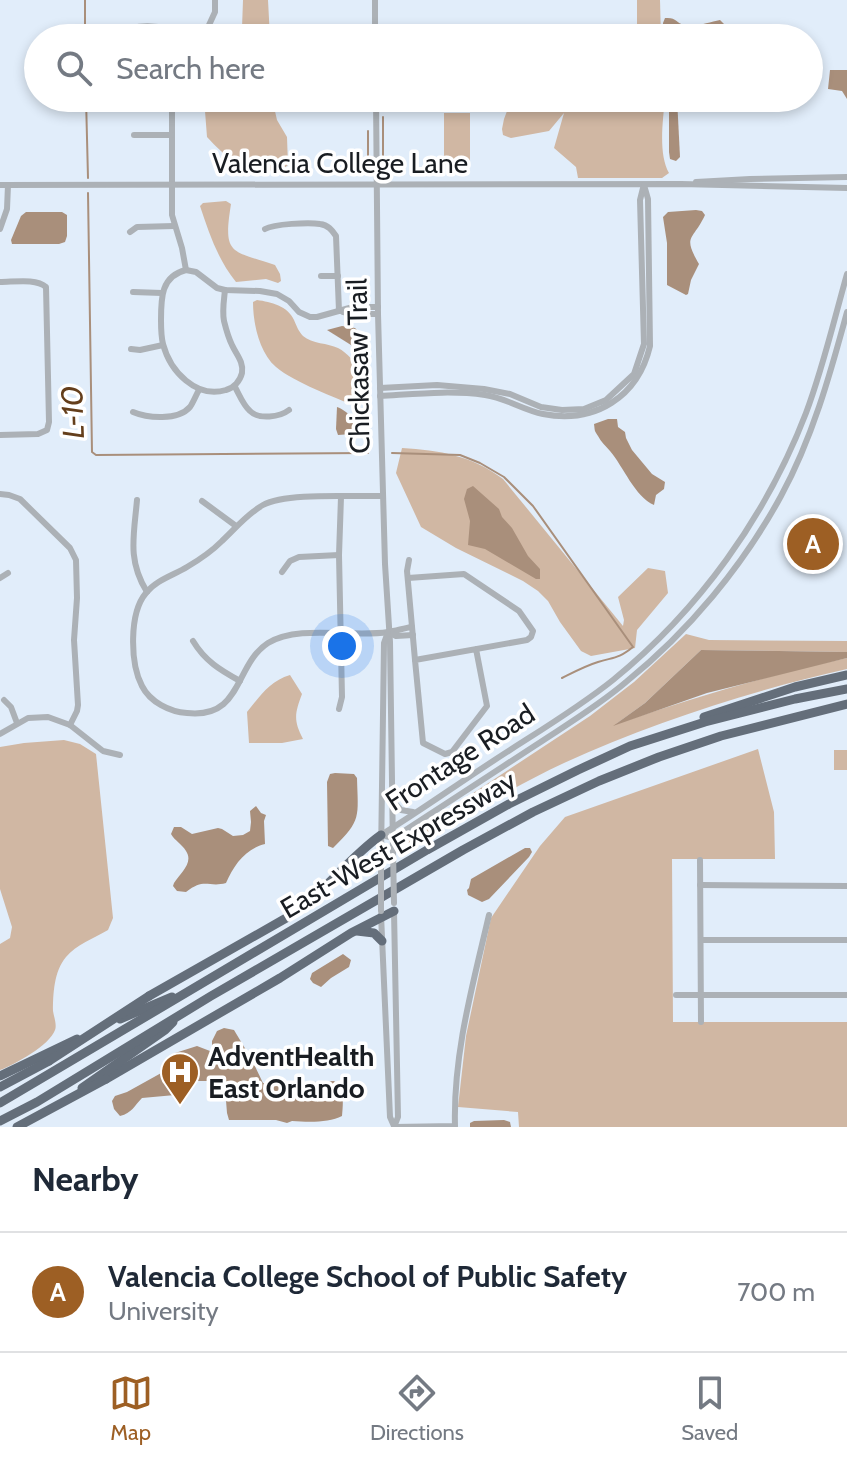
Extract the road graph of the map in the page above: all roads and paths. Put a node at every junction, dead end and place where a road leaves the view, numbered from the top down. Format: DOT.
graph roads {
  1 [pos="215,0"];
  2 [pos="375,0"];
  3 [pos="209,24"];
  4 [pos="375,24"];
  5 [pos="172,112"];
  6 [pos="376,112"];
  7 [pos="134,135"];
  8 [pos="171,135"];
  9 [pos="847,177"];
  10 [pos="376,184"];
  11 [pos="681,184"];
  12 [pos="4,185"];
  13 [pos="172,185"];
  14 [pos="644,185"];
  15 [pos="847,189"];
  16 [pos="174,226"];
  17 [pos="0,229"];
  18 [pos="265,229"];
  19 [pos="130,232"];
  20 [pos="186,270"];
  21 [pos="847,274"];
  22 [pos="321,276"];
  23 [pos="338,276"];
  24 [pos="0,282"];
  25 [pos="225,290"];
  26 [pos="133,292"];
  27 [pos="162,293"];
  28 [pos="378,310"];
  29 [pos="339,311"];
  30 [pos="847,312"];
  31 [pos="163,345"];
  32 [pos="131,349"];
  33 [pos="235,387"];
  34 [pos="199,390"];
  35 [pos="380,392"];
  36 [pos="289,410"];
  37 [pos="133,412"];
  38 [pos="0,435"];
  39 [pos="0,494"];
  40 [pos="383,496"];
  41 [pos="341,497"];
  42 [pos="137,500"];
  43 [pos="202,501"];
  44 [pos="236,526"];
  45 [pos="339,555"];
  46 [pos="409,560"];
  47 [pos="282,572"];
  48 [pos="8,573"];
  49 [pos="0,578"];
  50 [pos="408,578"];
  51 [pos="147,592"];
  52 [pos="412,631"];
  53 [pos="388,632"];
  54 [pos="341,633"];
  55 [pos="193,641"];
  56 [pos="476,649"];
  57 [pos="415,660"];
  58 [pos="847,675"];
  59 [pos="240,681"];
  60 [pos="847,689"];
  61 [pos="4,700"];
  62 [pos="847,704"];
  63 [pos="339,709"];
  64 [pos="17,723"];
  65 [pos="70,725"];
  66 [pos="0,734"];
  67 [pos="630,746"];
  68 [pos="120,755"];
  69 [pos="393,801"];
  70 [pos="417,811"];
  71 [pos="393,827"];
  72 [pos="381,835"];
  73 [pos="394,838"];
  74 [pos="700,860"];
  75 [pos="700,885"];
  76 [pos="847,886"];
  77 [pos="394,907"];
  78 [pos="381,914"];
  79 [pos="489,915"];
  80 [pos="354,932"];
  81 [pos="701,940"];
  82 [pos="847,940"];
  83 [pos="382,941"];
  84 [pos="191,991"];
  85 [pos="676,995"];
  86 [pos="701,995"];
  87 [pos="847,995"];
  88 [pos="181,1013"];
  89 [pos="701,1022"];
  90 [pos="0,1076"];
  91 [pos="0,1087"];
  92 [pos="0,1103"];
  93 [pos="0,1121"];
  94 [pos="455,1126"];
  95 [pos="17,1127"];
  96 [pos="26,1127"];
  97 [pos="394,1127"];
  1 -- 3 [label="street"];
  2 -- 4 [label="street"];
  5 -- 8 [label="street"];
  6 -- 10 [label="street, Chickasaw Trail"];
  7 -- 8 [label="street"];
  8 -- 13 [label="street"];
  9 -- 11 [label="street, Valencia College Lane"];
  10 -- 13 [label="street, Valencia College Lane"];
  10 -- 14 [label="street, Valencia College Lane"];
  10 -- 28 [label="street, Chickasaw Trail"];
  11 -- 14 [label="street, Valencia College Lane"];
  11 -- 15 [label="street, Valencia College Lane"];
  12 -- 13 [label="street, Valencia College Lane"];
  12 -- 17 [label="street"];
  13 -- 16 [label="street"];
  14 -- 35 [label="street"];
  16 -- 19 [label="street"];
  16 -- 20 [label="street"];
  18 -- 23 [label="street"];
  20 -- 25 [label="street"];
  20 -- 27 [label="street"];
  21 -- 70 [label="street, Frontage Road"];
  22 -- 23 [label="street"];
  23 -- 29 [label="street"];
  24 -- 38 [label="street"];
  25 -- 29 [label="street"];
  25 -- 33 [label="street"];
  26 -- 27 [label="street"];
  27 -- 31 [label="street"];
  28 -- 29 [label="street"];
  28 -- 35 [label="street, Chickasaw Trail"];
  30 -- 73 [label="street, Frontage Road"];
  31 -- 32 [label="street"];
  31 -- 34 [label="street"];
  33 -- 34 [label="street"];
  33 -- 36 [label="street"];
  34 -- 37 [label="street"];
  35 -- 40 [label="street, Chickasaw Trail"];
  39 -- 65 [label="street"];
  40 -- 41 [label="street"];
  40 -- 53 [label="street, Chickasaw Trail"];
  41 -- 44 [label="street"];
  41 -- 45 [label="street"];
  42 -- 51 [label="street"];
  43 -- 44 [label="street"];
  44 -- 51 [label="street"];
  45 -- 47 [label="street"];
  45 -- 54 [label="street"];
  46 -- 50 [label="street"];
  48 -- 49 [label="street"];
  50 -- 52 [label="street"];
  50 -- 56 [label="street"];
  51 -- 59 [label="street"];
  52 -- 53 [label="street"];
  52 -- 57 [label="street"];
  53 -- 54 [label="street"];
  53 -- 69 [label="street, Chickasaw Trail"];
  53 -- 72 [label="street, Chickasaw Trail"];
  54 -- 59 [label="street"];
  54 -- 63 [label="street"];
  55 -- 59 [label="street"];
  56 -- 57 [label="street"];
  56 -- 57 [label="street"];
  58 -- 67 [label="highway"];
  60 -- 67 [label="highway, East-West Expressway"];
  61 -- 64 [label="street"];
  62 -- 88 [label="highway, East-West Expressway"];
  64 -- 65 [label="street"];
  64 -- 66 [label="street"];
  65 -- 68 [label="street"];
  67 -- 84 [label="highway, East-West Expressway"];
  69 -- 70 [label="street"];
  69 -- 71 [label="street, Chickasaw Trail"];
  70 -- 71 [label="street, Frontage Road"];
  71 -- 72 [label="street, Frontage Road"];
  71 -- 73 [label="street, Chickasaw Trail"];
  72 -- 73 [label="street, Frontage Road"];
  72 -- 78 [label="street, Chickasaw Trail, bridge"];
  72 -- 91 [label="highway, bridge"];
  73 -- 77 [label="street, Chickasaw Trail, bridge"];
  74 -- 75 [label="street"];
  75 -- 76 [label="street"];
  75 -- 81 [label="street"];
  77 -- 78 [label="highway"];
  77 -- 97 [label="street, Chickasaw Trail"];
  78 -- 80 [label="highway"];
  78 -- 83 [label="street, Chickasaw Trail"];
  79 -- 94 [label="street"];
  80 -- 83 [label="highway"];
  80 -- 95 [label="highway, bridge"];
  81 -- 82 [label="street"];
  81 -- 86 [label="street"];
  83 -- 97 [label="street, Chickasaw Trail"];
  84 -- 90 [label="highway"];
  84 -- 92 [label="highway, East-West Expressway"];
  85 -- 86 [label="street"];
  86 -- 87 [label="street"];
  86 -- 89 [label="street"];
  88 -- 93 [label="highway, East-West Expressway"];
  88 -- 96 [label="highway"];
  94 -- 97 [label="street"];
}
